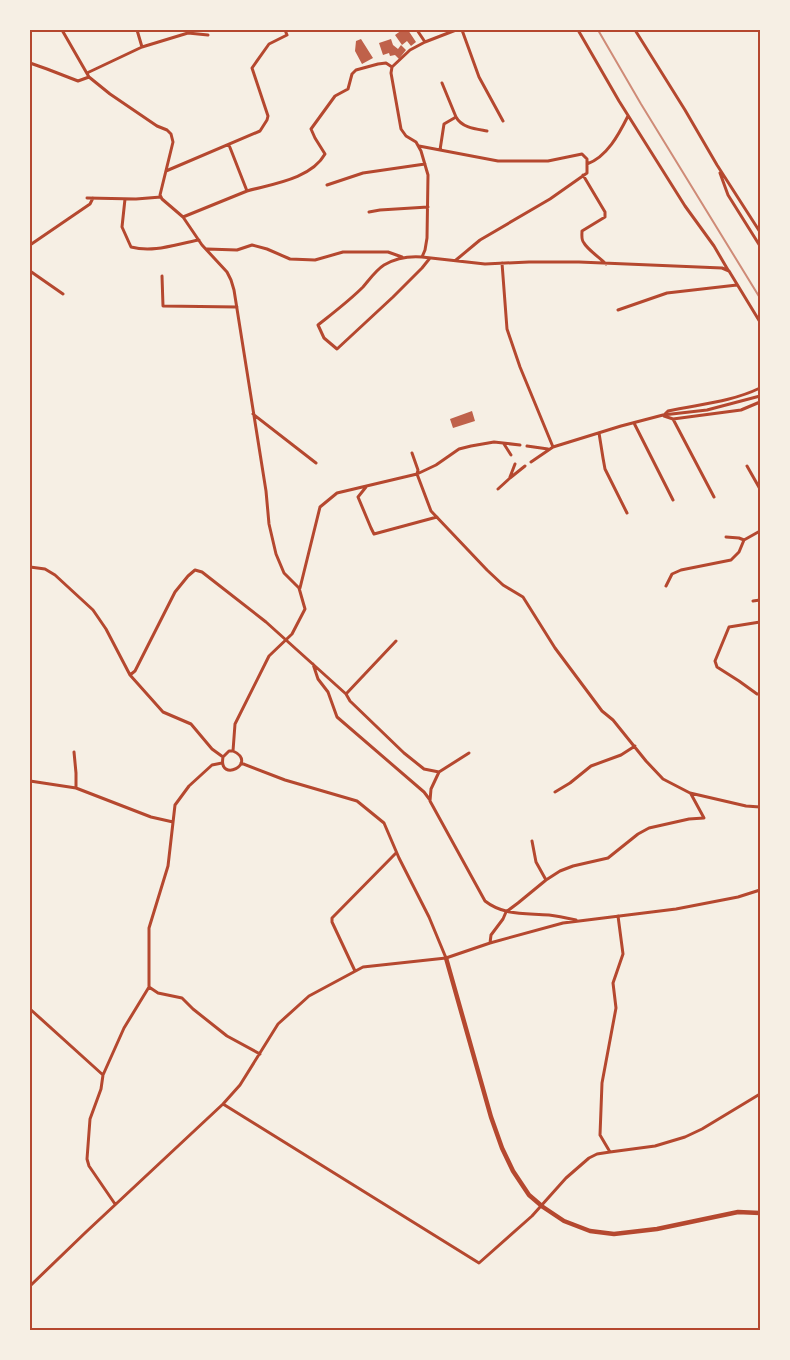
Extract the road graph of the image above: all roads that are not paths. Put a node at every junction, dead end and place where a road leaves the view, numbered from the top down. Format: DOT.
graph roads {
  1 [pos="62,30"];
  2 [pos="137,30"];
  3 [pos="285,30"];
  4 [pos="417,30"];
  5 [pos="456,30"];
  6 [pos="462,30"];
  7 [pos="578,30"];
  8 [pos="635,30"];
  9 [pos="208,35"];
  10 [pos="425,42"];
  11 [pos="142,47"];
  12 [pos="30,63"];
  13 [pos="392,67"];
  14 [pos="88,75"];
  15 [pos="442,83"];
  16 [pos="629,116"];
  17 [pos="456,117"];
  18 [pos="503,121"];
  19 [pos="487,131"];
  20 [pos="229,145"];
  21 [pos="418,146"];
  22 [pos="440,150"];
  23 [pos="425,164"];
  24 [pos="587,164"];
  25 [pos="717,165"];
  26 [pos="166,171"];
  27 [pos="583,176"];
  28 [pos="327,184"];
  29 [pos="247,191"];
  30 [pos="161,197"];
  31 [pos="87,198"];
  32 [pos="93,198"];
  33 [pos="125,198"];
  34 [pos="428,207"];
  35 [pos="369,212"];
  36 [pos="182,217"];
  37 [pos="760,232"];
  38 [pos="199,240"];
  39 [pos="30,245"];
  40 [pos="760,246"];
  41 [pos="206,249"];
  42 [pos="422,257"];
  43 [pos="405,258"];
  44 [pos="430,258"];
  45 [pos="455,261"];
  46 [pos="502,263"];
  47 [pos="606,264"];
  48 [pos="30,271"];
  49 [pos="729,271"];
  50 [pos="162,276"];
  51 [pos="737,284"];
  52 [pos="63,294"];
  53 [pos="237,307"];
  54 [pos="618,310"];
  55 [pos="760,322"];
  56 [pos="760,388"];
  57 [pos="760,396"];
  58 [pos="760,402"];
  59 [pos="253,414"];
  60 [pos="663,416"];
  61 [pos="673,420"];
  62 [pos="634,423"];
  63 [pos="599,433"];
  64 [pos="504,444"];
  65 [pos="520,445"];
  66 [pos="527,446"];
  67 [pos="553,447"];
  68 [pos="549,450"];
  69 [pos="412,453"];
  70 [pos="511,455"];
  71 [pos="531,462"];
  72 [pos="316,463"];
  73 [pos="515,464"];
  74 [pos="525,466"];
  75 [pos="747,466"];
  76 [pos="417,474"];
  77 [pos="510,478"];
  78 [pos="366,486"];
  79 [pos="498,489"];
  80 [pos="760,489"];
  81 [pos="714,497"];
  82 [pos="673,500"];
  83 [pos="627,513"];
  84 [pos="437,517"];
  85 [pos="760,531"];
  86 [pos="726,537"];
  87 [pos="744,540"];
  88 [pos="30,567"];
  89 [pos="666,586"];
  90 [pos="300,588"];
  91 [pos="760,600"];
  92 [pos="753,601"];
  93 [pos="760,622"];
  94 [pos="286,639"];
  95 [pos="396,641"];
  96 [pos="313,664"];
  97 [pos="130,675"];
  98 [pos="346,694"];
  99 [pos="760,694"];
  100 [pos="635,747"];
  101 [pos="233,751"];
  102 [pos="74,752"];
  103 [pos="469,754"];
  104 [pos="223,757"];
  105 [pos="222,763"];
  106 [pos="241,764"];
  107 [pos="439,772"];
  108 [pos="30,781"];
  109 [pos="76,788"];
  110 [pos="554,792"];
  111 [pos="690,793"];
  112 [pos="430,801"];
  113 [pos="760,807"];
  114 [pos="173,822"];
  115 [pos="532,841"];
  116 [pos="396,853"];
  117 [pos="546,880"];
  118 [pos="760,890"];
  119 [pos="506,912"];
  120 [pos="618,916"];
  121 [pos="581,921"];
  122 [pos="490,943"];
  123 [pos="446,958"];
  124 [pos="355,971"];
  125 [pos="150,987"];
  126 [pos="30,1009"];
  127 [pos="260,1054"];
  128 [pos="102,1075"];
  129 [pos="760,1094"];
  130 [pos="224,1104"];
  131 [pos="610,1152"];
  132 [pos="115,1204"];
  133 [pos="541,1206"];
  134 [pos="760,1213"];
  135 [pos="30,1286"];
  1 -- 14 [label="street"];
  2 -- 11 [label="street"];
  3 -- 20 [label="street"];
  4 -- 10 [label="street"];
  5 -- 10 [label="street"];
  6 -- 18 [label="street"];
  7 -- 16 [label="street"];
  8 -- 25 [label="street"];
  9 -- 11 [label="street"];
  10 -- 13 [label="street"];
  11 -- 14 [label="street"];
  12 -- 14 [label="street"];
  13 -- 21 [label="street"];
  13 -- 29 [label="street"];
  14 -- 26 [label="street"];
  15 -- 17 [label="street"];
  16 -- 24 [label="street"];
  16 -- 49 [label="street"];
  17 -- 19 [label="street"];
  17 -- 22 [label="street"];
  20 -- 26 [label="street"];
  20 -- 29 [label="street"];
  21 -- 22 [label="street"];
  21 -- 23 [label="street"];
  22 -- 24 [label="street"];
  23 -- 28 [label="street"];
  23 -- 34 [label="street"];
  24 -- 27 [label="street"];
  25 -- 37 [label="street"];
  25 -- 40 [label="street"];
  26 -- 30 [label="street"];
  27 -- 45 [label="street"];
  27 -- 47 [label="street"];
  29 -- 36 [label="street"];
  30 -- 33 [label="street"];
  30 -- 36 [label="street"];
  31 -- 32 [label="street"];
  32 -- 33 [label="street"];
  32 -- 39 [label="street"];
  33 -- 38 [label="street"];
  34 -- 35 [label="street"];
  34 -- 42 [label="street"];
  36 -- 38 [label="street"];
  38 -- 41 [label="street"];
  41 -- 43 [label="street"];
  41 -- 53 [label="street"];
  42 -- 43 [label="street"];
  42 -- 44 [label="street"];
  43 -- 44 [label="street"];
  44 -- 45 [label="street"];
  45 -- 46 [label="street"];
  46 -- 47 [label="street"];
  46 -- 67 [label="street"];
  47 -- 49 [label="street"];
  48 -- 52 [label="street"];
  49 -- 51 [label="street"];
  50 -- 53 [label="street"];
  51 -- 54 [label="street"];
  51 -- 55 [label="street"];
  53 -- 59 [label="street"];
  56 -- 60 [label="street"];
  57 -- 60 [label="street"];
  58 -- 61 [label="street"];
  59 -- 72 [label="street"];
  59 -- 90 [label="street"];
  60 -- 61 [label="street"];
  60 -- 62 [label="street"];
  61 -- 81 [label="street"];
  62 -- 63 [label="street"];
  62 -- 82 [label="street"];
  63 -- 67 [label="street"];
  63 -- 83 [label="street"];
  64 -- 65 [label="street"];
  64 -- 70 [label="street"];
  64 -- 76 [label="street"];
  66 -- 68 [label="street"];
  67 -- 68 [label="street"];
  68 -- 71 [label="street"];
  69 -- 76 [label="street"];
  73 -- 77 [label="street"];
  74 -- 77 [label="street"];
  75 -- 80 [label="street"];
  76 -- 78 [label="street"];
  76 -- 84 [label="street"];
  77 -- 79 [label="street"];
  78 -- 84 [label="street"];
  78 -- 90 [label="street"];
  84 -- 100 [label="street"];
  85 -- 87 [label="street"];
  86 -- 87 [label="street"];
  87 -- 89 [label="street"];
  88 -- 97 [label="street"];
  90 -- 94 [label="street"];
  91 -- 92 [label="street"];
  93 -- 99 [label="street"];
  94 -- 96 [label="street"];
  94 -- 97 [label="street"];
  94 -- 101 [label="street"];
  95 -- 98 [label="street"];
  96 -- 98 [label="street"];
  96 -- 112 [label="street"];
  97 -- 104 [label="street"];
  98 -- 107 [label="street"];
  100 -- 110 [label="street"];
  100 -- 111 [label="street"];
  101 -- 104 [label="street"];
  101 -- 106 [label="street"];
  102 -- 109 [label="street"];
  103 -- 107 [label="street"];
  104 -- 105 [label="street"];
  105 -- 106 [label="street"];
  105 -- 114 [label="street"];
  106 -- 116 [label="street"];
  107 -- 112 [label="street"];
  108 -- 109 [label="street"];
  109 -- 114 [label="street"];
  111 -- 113 [label="street"];
  111 -- 117 [label="street"];
  112 -- 119 [label="street"];
  114 -- 125 [label="street"];
  115 -- 117 [label="street"];
  116 -- 123 [label="street"];
  116 -- 124 [label="street"];
  117 -- 119 [label="street"];
  118 -- 120 [label="street"];
  119 -- 121 [label="street"];
  119 -- 122 [label="street"];
  120 -- 121 [label="street"];
  120 -- 131 [label="street"];
  121 -- 122 [label="street"];
  122 -- 123 [label="street"];
  123 -- 124 [label="street"];
  123 -- 133 [label="street"];
  124 -- 127 [label="street"];
  125 -- 127 [label="street"];
  125 -- 128 [label="street"];
  126 -- 128 [label="street"];
  127 -- 130 [label="street"];
  128 -- 132 [label="street"];
  129 -- 131 [label="street"];
  130 -- 132 [label="street"];
  130 -- 133 [label="street"];
  131 -- 133 [label="street"];
  132 -- 135 [label="street"];
  133 -- 134 [label="street"];
}
